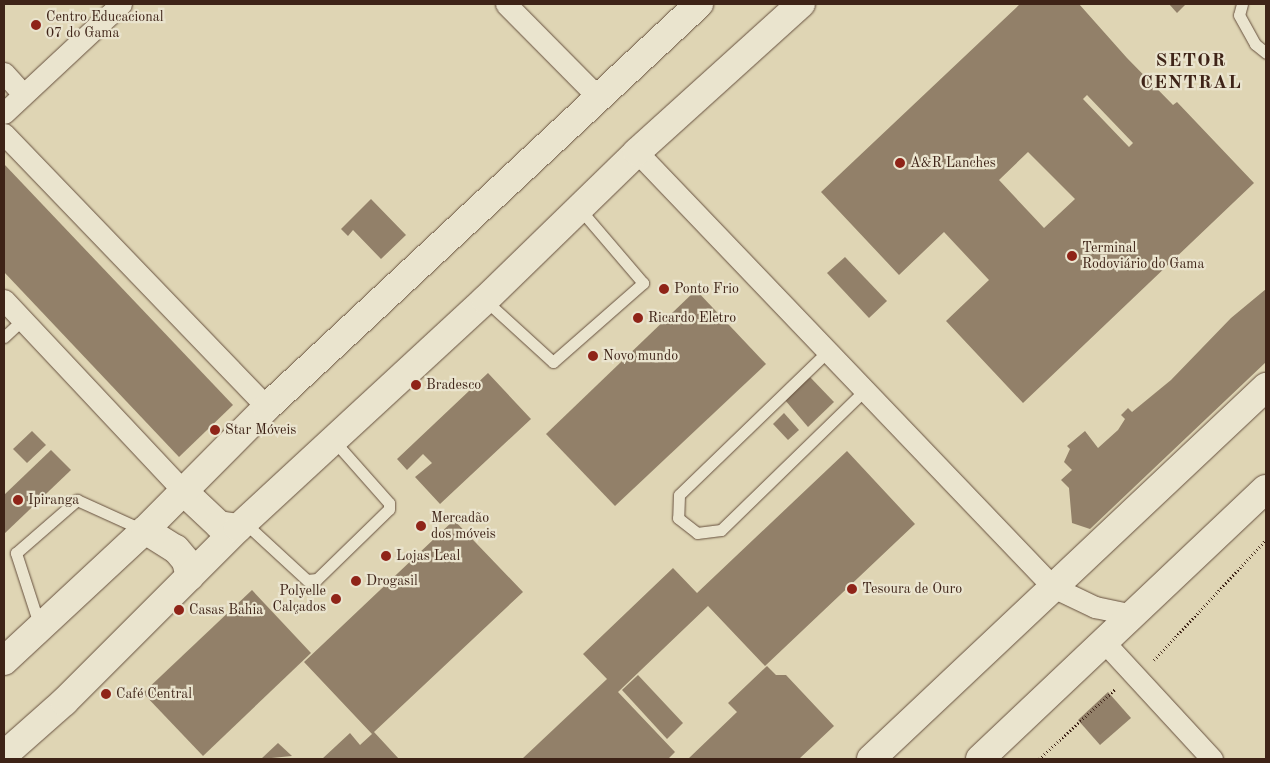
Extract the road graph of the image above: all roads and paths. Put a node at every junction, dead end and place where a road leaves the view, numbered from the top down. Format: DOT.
graph roads {
  1 [pos="121,4"];
  2 [pos="506,4"];
  3 [pos="699,4"];
  4 [pos="801,4"];
  5 [pos="1242,4"];
  6 [pos="1266,53"];
  7 [pos="4,73"];
  8 [pos="23,94"];
  9 [pos="599,98"];
  10 [pos="4,113"];
  11 [pos="4,134"];
  12 [pos="637,152"];
  13 [pos="579,208"];
  14 [pos="4,300"];
  15 [pos="485,300"];
  16 [pos="22,320"];
  17 [pos="4,337"];
  18 [pos="828,351"];
  19 [pos="1266,387"];
  20 [pos="865,390"];
  21 [pos="268,407"];
  22 [pos="335,442"];
  23 [pos="1266,489"];
  24 [pos="184,492"];
  25 [pos="242,526"];
  26 [pos="145,530"];
  27 [pos="1266,540"];
  28 [pos="190,577"];
  29 [pos="1053,587"];
  30 [pos="1134,615"];
  31 [pos="40,627"];
  32 [pos="1105,643"];
  33 [pos="4,662"];
  34 [pos="1134,673"];
  35 [pos="4,755"];
  36 [pos="872,759"];
  37 [pos="980,759"];
  38 [pos="1039,759"];
  39 [pos="1212,759"];
  1 -- 8 [label="street"];
  2 -- 9 [label="street"];
  3 -- 9 [label="main road"];
  4 -- 12 [label="main road"];
  5 -- 6 [label="lane"];
  7 -- 8 [label="street"];
  8 -- 10 [label="street"];
  9 -- 21 [label="main road"];
  11 -- 21 [label="street"];
  12 -- 13 [label="main road"];
  12 -- 18 [label="street"];
  13 -- 15 [label="main road"];
  13 -- 15 [label="lane"];
  14 -- 16 [label="street"];
  15 -- 22 [label="main road"];
  16 -- 17 [label="lane"];
  16 -- 24 [label="street"];
  18 -- 20 [label="street"];
  18 -- 20 [label="lane"];
  19 -- 29 [label="main road"];
  20 -- 29 [label="street"];
  21 -- 24 [label="main road"];
  22 -- 25 [label="main road"];
  22 -- 25 [label="lane"];
  23 -- 30 [label="main road"];
  24 -- 25 [label="main road"];
  24 -- 26 [label="main road"];
  25 -- 28 [label="main road"];
  26 -- 28 [label="main road"];
  26 -- 31 [label="main road"];
  26 -- 31 [label="lane"];
  27 -- 34 [label="path"];
  28 -- 35 [label="main road"];
  29 -- 30 [label="street"];
  29 -- 36 [label="main road"];
  30 -- 32 [label="main road"];
  31 -- 33 [label="main road"];
  32 -- 34 [label="street"];
  32 -- 37 [label="main road"];
  34 -- 38 [label="path"];
  34 -- 39 [label="street"];
}
